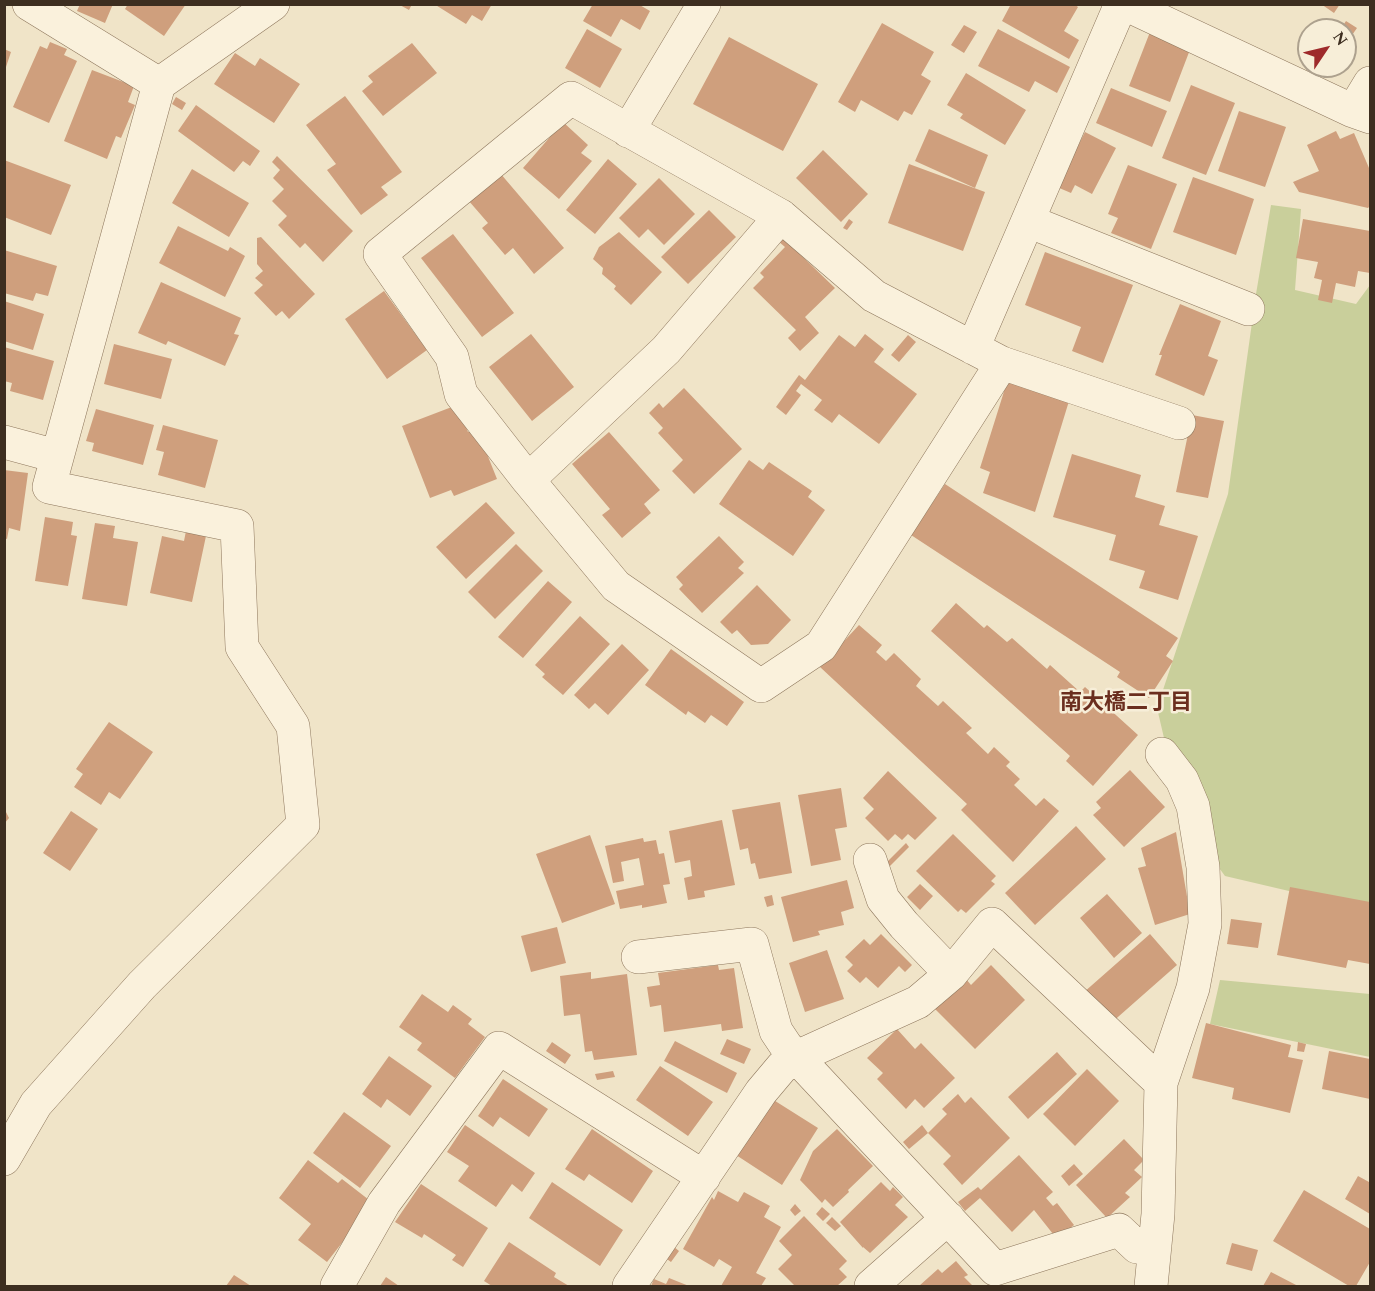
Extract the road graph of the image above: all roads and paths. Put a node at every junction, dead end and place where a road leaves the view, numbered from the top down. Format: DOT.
graph roads {
  1 [pos="29,4"];
  2 [pos="273,4"];
  3 [pos="704,4"];
  4 [pos="1123,4"];
  5 [pos="1371,83"];
  6 [pos="159,84"];
  7 [pos="1362,114"];
  8 [pos="628,131"];
  9 [pos="781,216"];
  10 [pos="1028,221"];
  11 [pos="1248,309"];
  12 [pos="974,348"];
  13 [pos="1002,363"];
  14 [pos="1179,423"];
  15 [pos="4,442"];
  16 [pos="56,456"];
  17 [pos="528,480"];
  18 [pos="1162,754"];
  19 [pos="870,860"];
  20 [pos="638,957"];
  21 [pos="951,974"];
  22 [pos="797,1057"];
  23 [pos="1161,1083"];
  24 [pos="4,1159"];
  25 [pos="704,1177"];
  26 [pos="948,1218"];
  27 [pos="1155,1246"];
  28 [pos="337,1287"];
  29 [pos="629,1287"];
  30 [pos="871,1287"];
  31 [pos="1151,1287"];
  1 -- 6 [label="street"];
  2 -- 6 [label="street"];
  3 -- 8 [label="street"];
  4 -- 7 [label="street"];
  4 -- 10 [label="street"];
  5 -- 7 [label="street"];
  6 -- 16 [label="street"];
  8 -- 9 [label="street"];
  8 -- 17 [label="street"];
  9 -- 12 [label="street"];
  9 -- 17 [label="street"];
  10 -- 11 [label="street"];
  10 -- 12 [label="street"];
  12 -- 13 [label="street"];
  13 -- 14 [label="street"];
  13 -- 17 [label="street"];
  15 -- 16 [label="street"];
  16 -- 24 [label="street"];
  18 -- 23 [label="street"];
  19 -- 21 [label="street"];
  20 -- 22 [label="street"];
  21 -- 22 [label="street"];
  21 -- 23 [label="street"];
  22 -- 25 [label="street"];
  22 -- 26 [label="street"];
  23 -- 27 [label="street"];
  25 -- 28 [label="street"];
  25 -- 29 [label="street"];
  26 -- 27 [label="street"];
  26 -- 30 [label="street"];
  27 -- 31 [label="street"];
}
